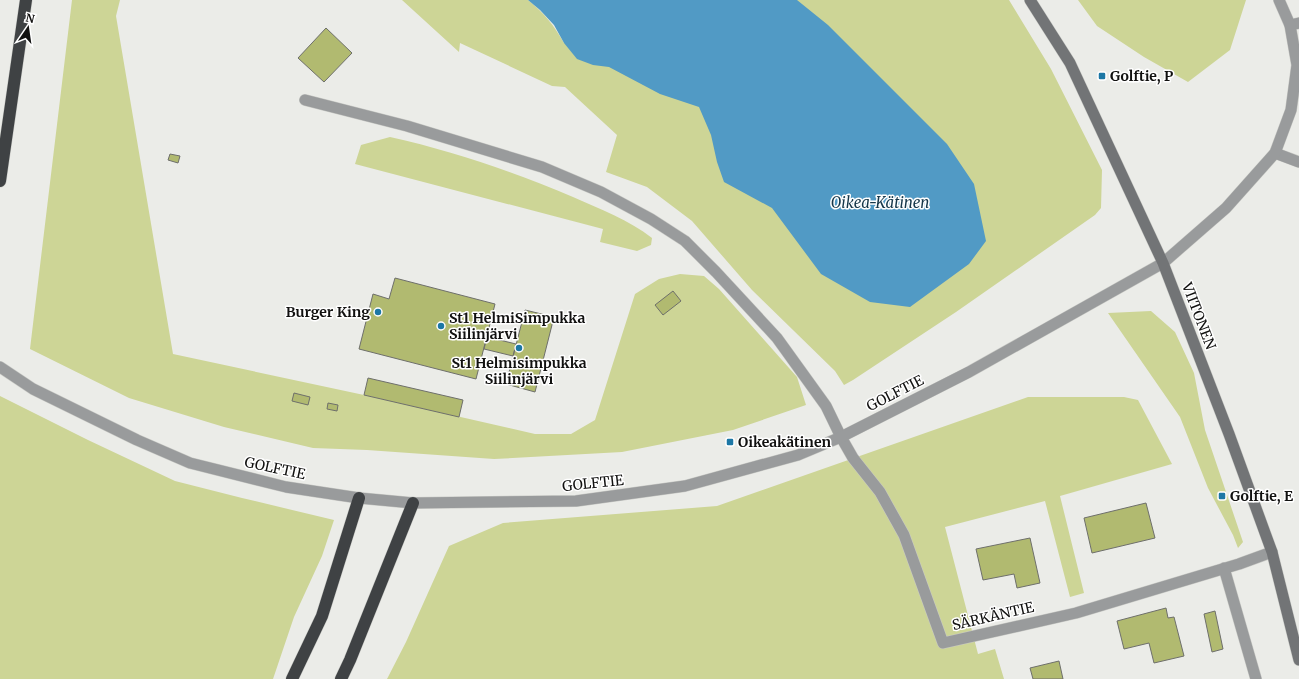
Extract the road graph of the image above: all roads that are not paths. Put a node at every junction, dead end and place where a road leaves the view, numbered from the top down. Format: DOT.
graph roads {
  1 [pos="26,0"];
  2 [pos="1030,0"];
  3 [pos="1279,0"];
  4 [pos="1295,24"];
  5 [pos="305,100"];
  6 [pos="1275,154"];
  7 [pos="1299,162"];
  8 [pos="0,181"];
  9 [pos="1163,263"];
  10 [pos="0,367"];
  11 [pos="841,438"];
  12 [pos="359,498"];
  13 [pos="413,504"];
  14 [pos="1272,552"];
  15 [pos="1224,568"];
  16 [pos="1299,660"];
  17 [pos="292,679"];
  18 [pos="341,679"];
  19 [pos="1256,679"];
  1 -- 8 [label="highway"];
  2 -- 9 [label="main road, VIITONEN"];
  3 -- 4 [label="street"];
  4 -- 6 [label="street"];
  5 -- 11 [label="street"];
  6 -- 7 [label="street"];
  6 -- 9 [label="street, GOLFTIE"];
  9 -- 11 [label="street, GOLFTIE"];
  9 -- 14 [label="main road, VIITONEN"];
  10 -- 12 [label="street, GOLFTIE"];
  11 -- 13 [label="street, GOLFTIE"];
  11 -- 15 [label="street, SÄRKÄNTIE"];
  12 -- 13 [label="street, GOLFTIE"];
  12 -- 17 [label="highway"];
  13 -- 18 [label="highway"];
  14 -- 15 [label="street, SÄRKÄNTIE"];
  14 -- 16 [label="main road, VIITONEN"];
  15 -- 19 [label="street"];
}
